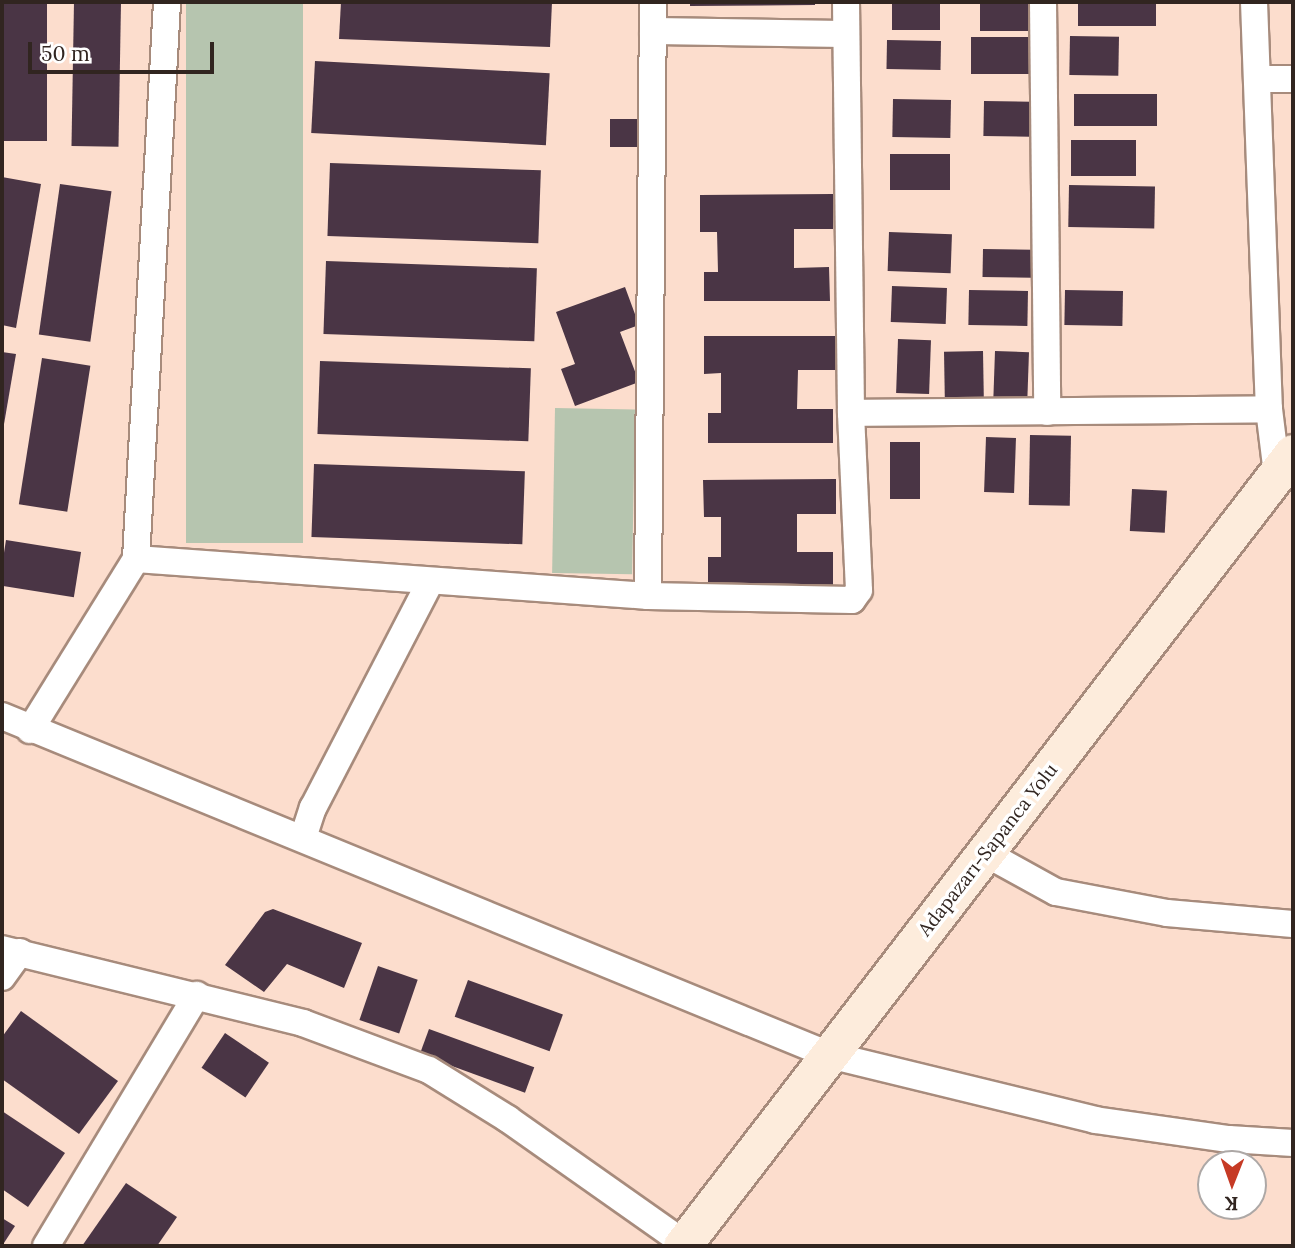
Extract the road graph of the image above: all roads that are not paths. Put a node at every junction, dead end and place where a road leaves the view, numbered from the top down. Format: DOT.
graph roads {
  1 [pos="167,2"];
  2 [pos="653,2"];
  3 [pos="846,2"];
  4 [pos="1043,2"];
  5 [pos="1254,2"];
  6 [pos="653,31"];
  7 [pos="846,34"];
  8 [pos="1257,79"];
  9 [pos="1293,79"];
  10 [pos="1269,409"];
  11 [pos="1047,412"];
  12 [pos="851,413"];
  13 [pos="1285,463"];
  14 [pos="136,559"];
  15 [pos="430,582"];
  16 [pos="648,596"];
  17 [pos="2,716"];
  18 [pos="30,730"];
  19 [pos="303,838"];
  20 [pos="985,853"];
  21 [pos="1293,924"];
  22 [pos="11,950"];
  23 [pos="2,977"];
  24 [pos="197,995"];
  25 [pos="829,1055"];
  26 [pos="1293,1143"];
  27 [pos="683,1245"];
  28 [pos="46,1246"];
  1 -- 14 [label="street"];
  2 -- 6 [label="street"];
  3 -- 7 [label="street"];
  4 -- 11 [label="street"];
  5 -- 8 [label="street"];
  6 -- 7 [label="street"];
  6 -- 16 [label="street"];
  7 -- 12 [label="street"];
  8 -- 9 [label="street"];
  8 -- 10 [label="street"];
  10 -- 11 [label="street"];
  10 -- 13 [label="street"];
  11 -- 12 [label="street"];
  12 -- 16 [label="street"];
  13 -- 20 [label="main road, Adapazarı-Sapanca Yolu"];
  14 -- 15 [label="street"];
  14 -- 18 [label="street"];
  15 -- 16 [label="street"];
  15 -- 19 [label="street"];
  17 -- 18 [label="street"];
  18 -- 19 [label="street"];
  19 -- 25 [label="street"];
  20 -- 21 [label="street"];
  20 -- 25 [label="main road, Adapazarı-Sapanca Yolu"];
  22 -- 23 [label="street"];
  22 -- 24 [label="street"];
  24 -- 27 [label="street"];
  24 -- 28 [label="street"];
  25 -- 26 [label="street"];
  25 -- 27 [label="main road, Adapazarı-Sapanca Yolu"];
}
